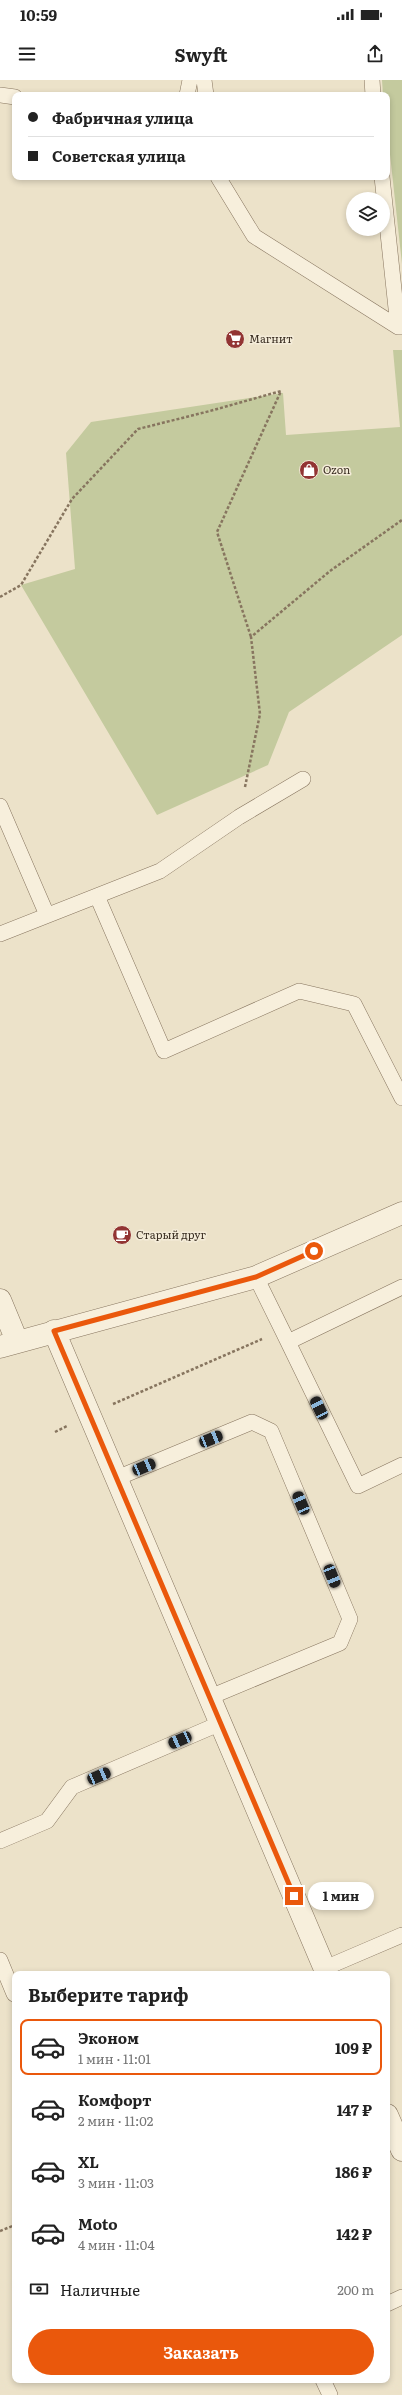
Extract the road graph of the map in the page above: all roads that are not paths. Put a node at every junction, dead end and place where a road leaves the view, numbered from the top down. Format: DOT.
graph roads {
  1 [pos="190,80"];
  2 [pos="204,80"];
  3 [pos="372,80"];
  4 [pos="188,92"];
  5 [pos="206,92"];
  6 [pos="373,92"];
  7 [pos="0,95"];
  8 [pos="12,97"];
  9 [pos="220,180"];
  10 [pos="382,180"];
  11 [pos="400,327"];
  12 [pos="303,779"];
  13 [pos="0,806"];
  14 [pos="97,896"];
  15 [pos="48,915"];
  16 [pos="0,934"];
  17 [pos="402,1098"];
  18 [pos="402,1213"];
  19 [pos="256,1277"];
  20 [pos="402,1287"];
  21 [pos="0,1300"];
  22 [pos="54,1331"];
  23 [pos="285,1336"];
  24 [pos="8,1344"];
  25 [pos="402,1465"];
  26 [pos="117,1478"];
  27 [pos="210,1697"];
  28 [pos="221,1723"];
  29 [pos="0,1841"];
  30 [pos="402,1935"];
  31 [pos="0,1960"];
  32 [pos="326,1971"];
  33 [pos="10,1993"];
  34 [pos="390,2122"];
  35 [pos="402,2150"];
  36 [pos="402,2297"];
  37 [pos="390,2303"];
  38 [pos="324,2383"];
  39 [pos="330,2395"];
  1 -- 4 [label="lane"];
  2 -- 5 [label="lane"];
  3 -- 6 [label="lane"];
  7 -- 8 [label="lane"];
  9 -- 11 [label="lane"];
  10 -- 11 [label="lane"];
  12 -- 14 [label="lane"];
  13 -- 15 [label="lane"];
  14 -- 15 [label="lane"];
  14 -- 17 [label="lane"];
  15 -- 16 [label="lane"];
  18 -- 19 [label="street"];
  19 -- 22 [label="street"];
  19 -- 23 [label="lane"];
  20 -- 23 [label="lane"];
  21 -- 24 [label="street"];
  22 -- 24 [label="street"];
  22 -- 26 [label="street"];
  23 -- 25 [label="lane"];
  26 -- 27 [label="street"];
  26 -- 27 [label="lane"];
  27 -- 28 [label="street"];
  28 -- 29 [label="lane"];
  28 -- 32 [label="street"];
  30 -- 32 [label="lane"];
  31 -- 33 [label="lane"];
  34 -- 35 [label="street"];
  36 -- 37 [label="lane"];
  38 -- 39 [label="lane"];
}
